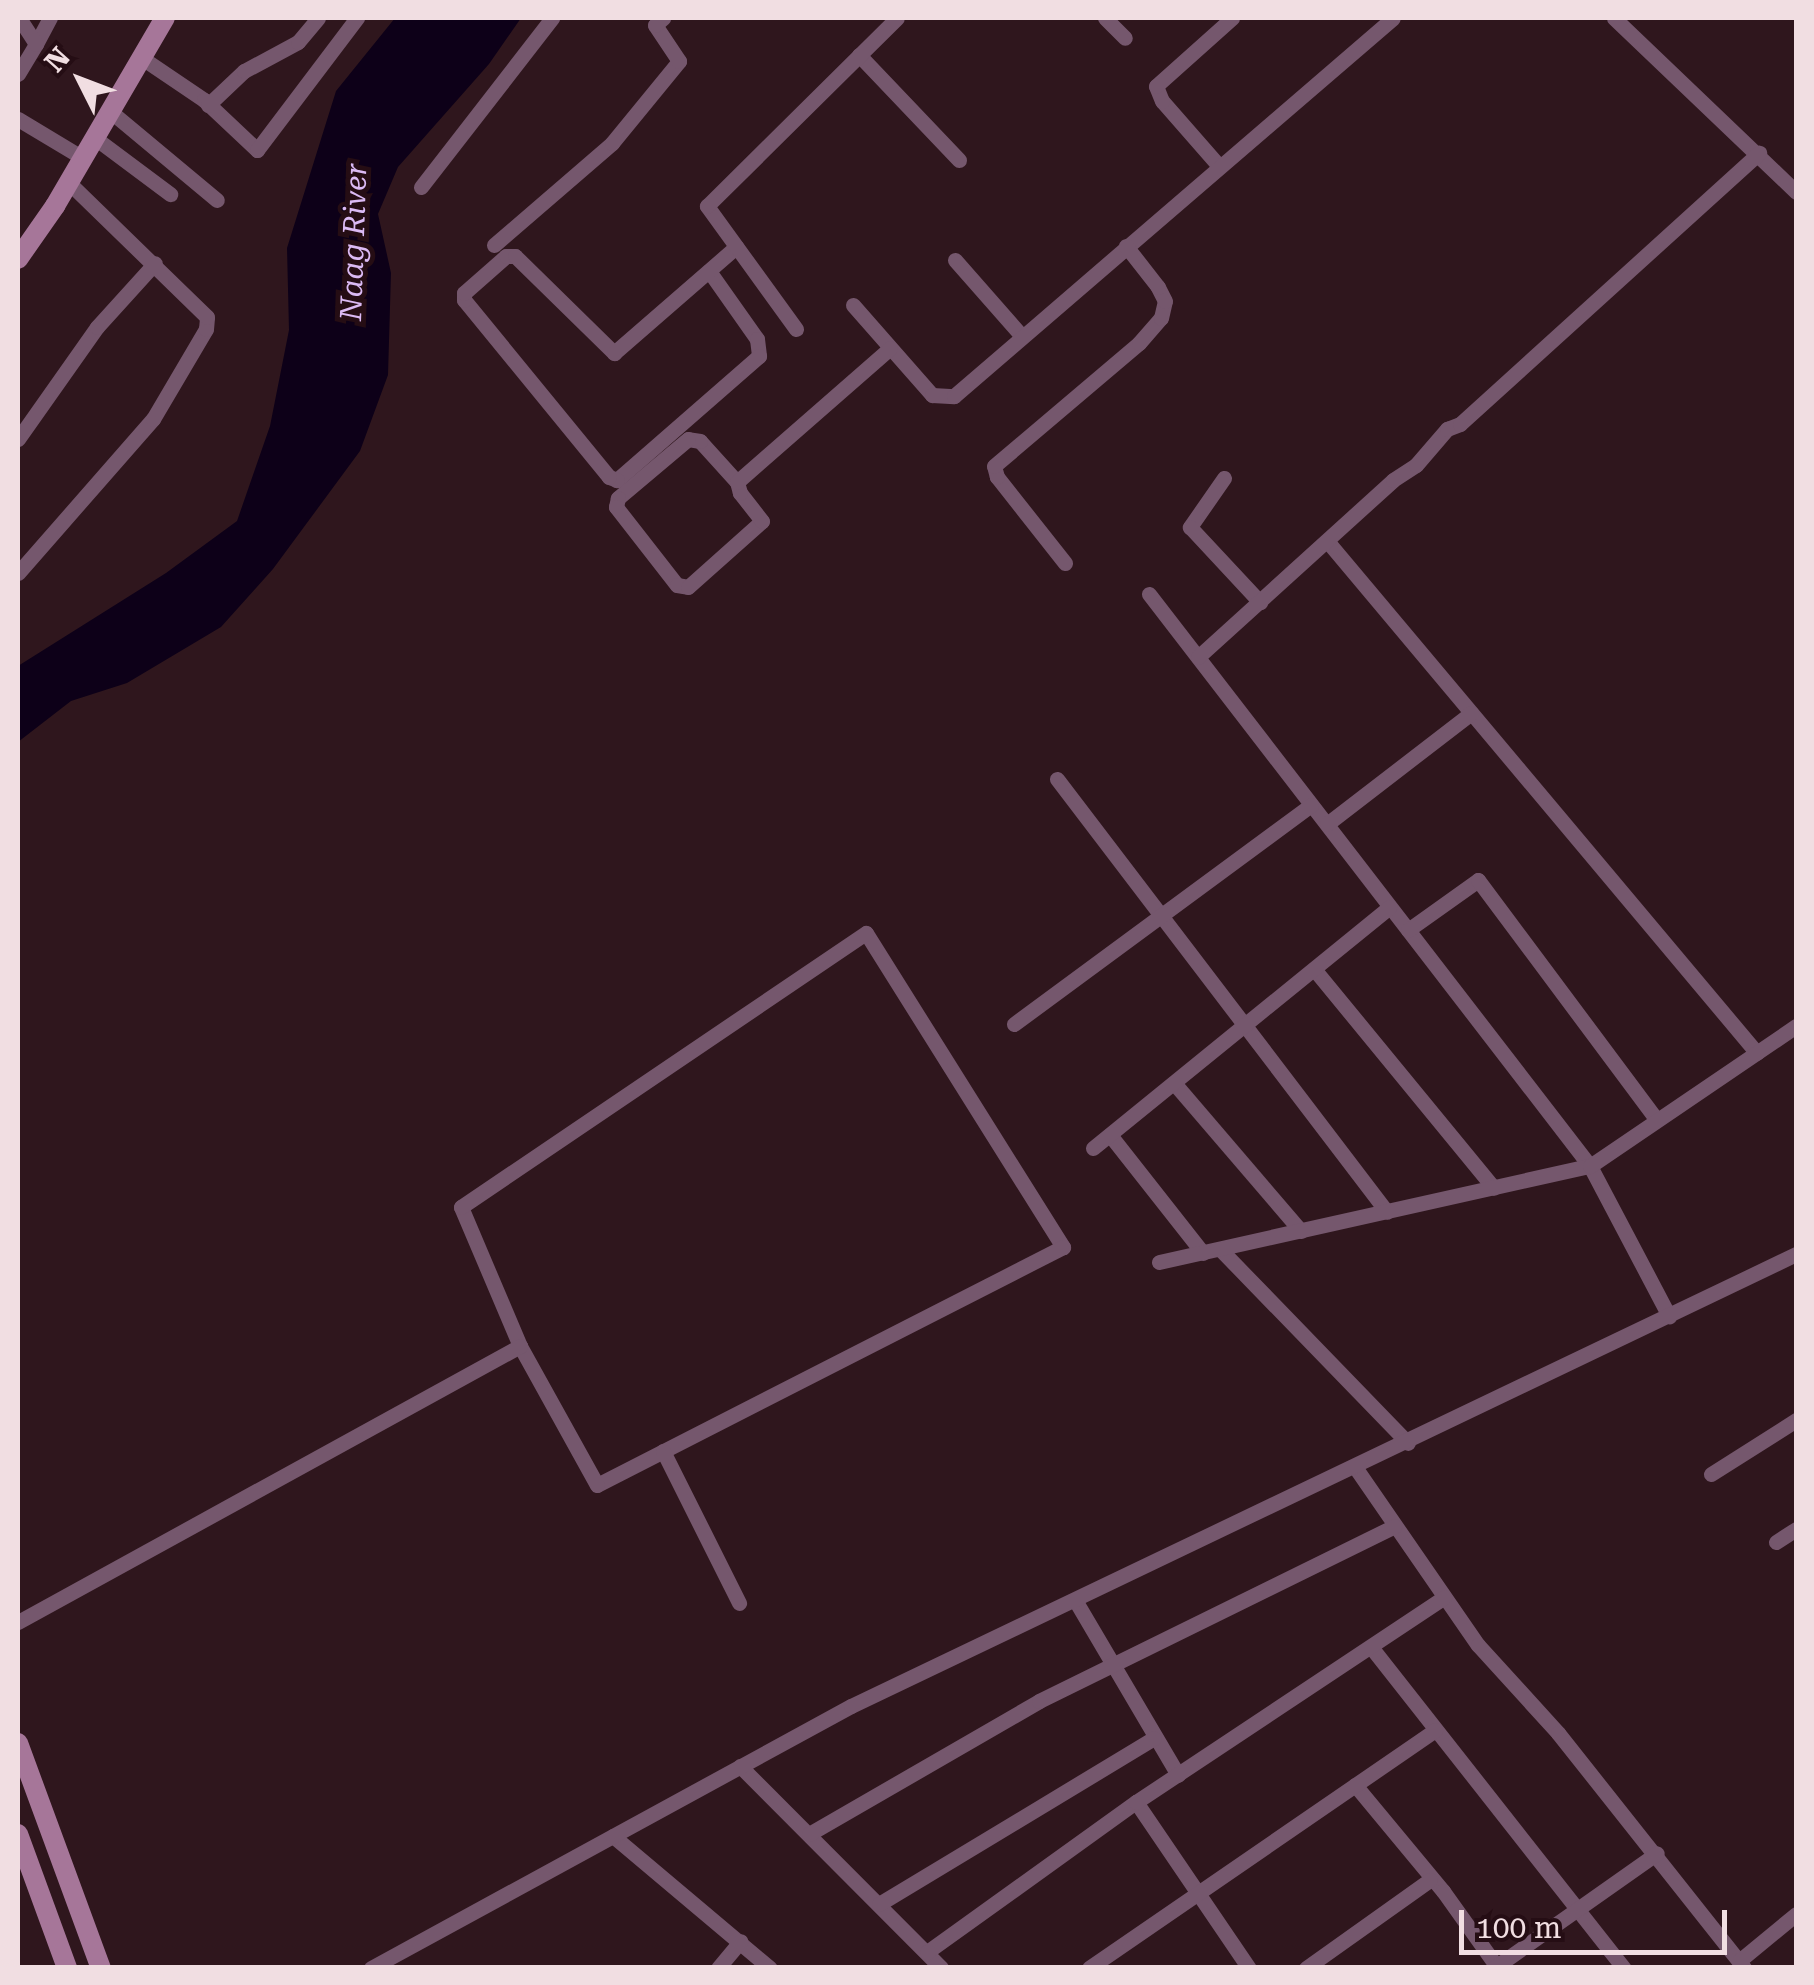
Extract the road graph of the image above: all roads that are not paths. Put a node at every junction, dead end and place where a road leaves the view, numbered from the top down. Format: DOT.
graph roads {
  1 [pos="18,18"];
  2 [pos="50,18"];
  3 [pos="165,18"];
  4 [pos="318,18"];
  5 [pos="357,18"];
  6 [pos="552,18"];
  7 [pos="664,18"];
  8 [pos="896,18"];
  9 [pos="1106,18"];
  10 [pos="1232,18"];
  11 [pos="1393,18"];
  12 [pos="1614,18"];
  13 [pos="1125,38"];
  14 [pos="36,44"];
  15 [pos="859,55"];
  16 [pos="142,58"];
  17 [pos="18,74"];
  18 [pos="208,104"];
  19 [pos="110,112"];
  20 [pos="18,119"];
  21 [pos="95,138"];
  22 [pos="1759,154"];
  23 [pos="83,158"];
  24 [pos="959,160"];
  25 [pos="1219,166"];
  26 [pos="68,182"];
  27 [pos="421,187"];
  28 [pos="1796,192"];
  29 [pos="170,194"];
  30 [pos="217,200"];
  31 [pos="494,244"];
  32 [pos="1126,246"];
  33 [pos="736,248"];
  34 [pos="18,259"];
  35 [pos="955,260"];
  36 [pos="156,263"];
  37 [pos="709,272"];
  38 [pos="853,305"];
  39 [pos="796,328"];
  40 [pos="1021,336"];
  41 [pos="890,348"];
  42 [pos="18,438"];
  43 [pos="1224,478"];
  44 [pos="738,482"];
  45 [pos="1328,542"];
  46 [pos="1066,563"];
  47 [pos="18,573"];
  48 [pos="1149,594"];
  49 [pos="1260,602"];
  50 [pos="1198,657"];
  51 [pos="1472,713"];
  52 [pos="1057,780"];
  53 [pos="1311,804"];
  54 [pos="1326,824"];
  55 [pos="1390,907"];
  56 [pos="1161,919"];
  57 [pos="1408,930"];
  58 [pos="1314,969"];
  59 [pos="1014,1024"];
  60 [pos="1796,1026"];
  61 [pos="1242,1027"];
  62 [pos="1757,1053"];
  63 [pos="1174,1082"];
  64 [pos="1657,1120"];
  65 [pos="1110,1135"];
  66 [pos="1094,1148"];
  67 [pos="1590,1166"];
  68 [pos="1494,1188"];
  69 [pos="1387,1212"];
  70 [pos="1300,1231"];
  71 [pos="1211,1251"];
  72 [pos="1796,1254"];
  73 [pos="1159,1262"];
  74 [pos="1669,1316"];
  75 [pos="520,1346"];
  76 [pos="1796,1420"];
  77 [pos="1408,1443"];
  78 [pos="662,1451"];
  79 [pos="1355,1467"];
  80 [pos="1711,1474"];
  81 [pos="1394,1526"];
  82 [pos="1796,1529"];
  83 [pos="1776,1542"];
  84 [pos="1444,1597"];
  85 [pos="1075,1600"];
  86 [pos="739,1603"];
  87 [pos="18,1622"];
  88 [pos="1371,1646"];
  89 [pos="1112,1664"];
  90 [pos="1435,1730"];
  91 [pos="1154,1738"];
  92 [pos="18,1743"];
  93 [pos="740,1766"];
  94 [pos="1178,1776"];
  95 [pos="1356,1786"];
  96 [pos="1136,1802"];
  97 [pos="18,1834"];
  98 [pos="809,1834"];
  99 [pos="613,1836"];
  100 [pos="1657,1853"];
  101 [pos="1430,1880"];
  102 [pos="1198,1893"];
  103 [pos="880,1904"];
  104 [pos="1580,1911"];
  105 [pos="1796,1914"];
  106 [pos="741,1941"];
  107 [pos="927,1952"];
  108 [pos="1742,1964"];
  109 [pos="1496,1967"];
  110 [pos="67,1968"];
  111 [pos="101,1968"];
  112 [pos="372,1968"];
  113 [pos="718,1968"];
  114 [pos="770,1968"];
  115 [pos="942,1968"];
  116 [pos="1089,1968"];
  117 [pos="1249,1968"];
  118 [pos="1306,1968"];
  119 [pos="1624,1968"];
  1 -- 14 [label="street"];
  2 -- 14 [label="street"];
  3 -- 16 [label="street"];
  4 -- 18 [label="street"];
  5 -- 18 [label="street"];
  6 -- 27 [label="street"];
  7 -- 31 [label="street"];
  8 -- 15 [label="street"];
  9 -- 13 [label="street"];
  10 -- 25 [label="street"];
  11 -- 25 [label="street"];
  12 -- 22 [label="street"];
  14 -- 17 [label="street"];
  15 -- 24 [label="street"];
  15 -- 33 [label="street"];
  16 -- 18 [label="street"];
  16 -- 19 [label="street"];
  19 -- 21 [label="street"];
  19 -- 30 [label="street"];
  20 -- 23 [label="street"];
  21 -- 23 [label="street"];
  21 -- 29 [label="street"];
  22 -- 28 [label="street"];
  22 -- 45 [label="street"];
  23 -- 26 [label="street"];
  25 -- 32 [label="street"];
  26 -- 34 [label="street"];
  26 -- 36 [label="street"];
  32 -- 40 [label="street"];
  32 -- 46 [label="street"];
  33 -- 37 [label="street"];
  33 -- 39 [label="street"];
  35 -- 40 [label="street"];
  36 -- 42 [label="street"];
  36 -- 47 [label="street"];
  37 -- 37 [label="street"];
  38 -- 41 [label="street"];
  40 -- 41 [label="street"];
  41 -- 44 [label="street"];
  43 -- 49 [label="street"];
  44 -- 44 [label="street"];
  45 -- 49 [label="street"];
  45 -- 51 [label="street"];
  48 -- 50 [label="street"];
  49 -- 50 [label="street"];
  50 -- 53 [label="street"];
  51 -- 54 [label="street"];
  51 -- 62 [label="street"];
  52 -- 56 [label="street"];
  53 -- 54 [label="street"];
  53 -- 56 [label="street"];
  54 -- 55 [label="street"];
  55 -- 57 [label="street"];
  55 -- 58 [label="street"];
  56 -- 59 [label="street"];
  56 -- 61 [label="street"];
  57 -- 64 [label="street"];
  57 -- 67 [label="street"];
  58 -- 61 [label="street"];
  58 -- 68 [label="street"];
  60 -- 62 [label="street"];
  61 -- 63 [label="street"];
  61 -- 69 [label="street"];
  62 -- 64 [label="street"];
  63 -- 65 [label="street"];
  63 -- 70 [label="street"];
  64 -- 67 [label="street"];
  65 -- 66 [label="street"];
  65 -- 71 [label="street"];
  67 -- 68 [label="street"];
  67 -- 74 [label="street"];
  68 -- 69 [label="street"];
  69 -- 70 [label="street"];
  70 -- 71 [label="street"];
  71 -- 73 [label="street"];
  71 -- 77 [label="street"];
  72 -- 74 [label="street"];
  74 -- 77 [label="street"];
  75 -- 78 [label="street"];
  75 -- 78 [label="street"];
  75 -- 87 [label="street"];
  76 -- 80 [label="street"];
  77 -- 79 [label="street"];
  78 -- 86 [label="street"];
  79 -- 81 [label="street"];
  79 -- 85 [label="street"];
  81 -- 84 [label="street"];
  81 -- 89 [label="street"];
  82 -- 83 [label="street"];
  84 -- 88 [label="street"];
  84 -- 100 [label="street"];
  85 -- 89 [label="street"];
  85 -- 93 [label="street"];
  88 -- 90 [label="street"];
  88 -- 94 [label="street"];
  89 -- 91 [label="street"];
  89 -- 98 [label="street"];
  90 -- 95 [label="street"];
  90 -- 104 [label="street"];
  91 -- 94 [label="street"];
  91 -- 103 [label="street"];
  92 -- 111 [label="street"];
  93 -- 98 [label="street"];
  93 -- 99 [label="street"];
  94 -- 96 [label="street"];
  95 -- 101 [label="street"];
  95 -- 102 [label="street"];
  96 -- 102 [label="street"];
  96 -- 107 [label="street"];
  97 -- 110 [label="street"];
  98 -- 103 [label="street"];
  99 -- 106 [label="street"];
  99 -- 112 [label="street"];
  100 -- 104 [label="street"];
  100 -- 108 [label="street"];
  101 -- 109 [label="street"];
  101 -- 118 [label="street"];
  102 -- 116 [label="street"];
  102 -- 117 [label="street"];
  103 -- 107 [label="street"];
  104 -- 109 [label="street"];
  104 -- 119 [label="street"];
  105 -- 108 [label="street"];
  106 -- 113 [label="street"];
  106 -- 114 [label="street"];
  107 -- 115 [label="street"];
}
